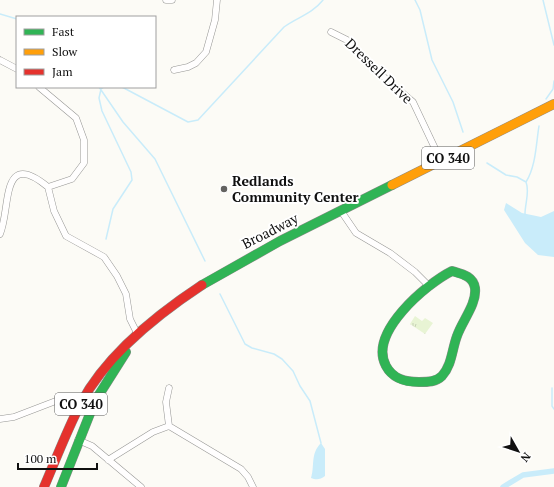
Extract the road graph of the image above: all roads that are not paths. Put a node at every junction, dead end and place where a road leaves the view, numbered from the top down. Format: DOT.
graph roads {
  1 [pos="166,0"];
  2 [pos="172,0"];
  3 [pos="217,0"];
  4 [pos="331,32"];
  5 [pos="0,60"];
  6 [pos="16,68"];
  7 [pos="174,70"];
  8 [pos="40,88"];
  9 [pos="554,104"];
  10 [pos="441,161"];
  11 [pos="48,186"];
  12 [pos="341,211"];
  13 [pos="0,234"];
  14 [pos="428,286"];
  15 [pos="138,335"];
  16 [pos="169,388"];
  17 [pos="81,403"];
  18 [pos="0,419"];
  19 [pos="169,426"];
  20 [pos="78,440"];
  21 [pos="108,460"];
  22 [pos="44,486"];
  23 [pos="61,487"];
  24 [pos="141,487"];
  25 [pos="253,487"];
  1 -- 2 [label="street"];
  3 -- 7 [label="street"];
  4 -- 10 [label="street, Dressell Drive"];
  5 -- 6 [label="street"];
  8 -- 11 [label="street"];
  9 -- 10 [label="main road, Broadway / CO 340"];
  10 -- 12 [label="main road, Broadway / CO 340"];
  11 -- 13 [label="street"];
  11 -- 15 [label="street"];
  12 -- 14 [label="street"];
  12 -- 15 [label="main road, Broadway / CO 340"];
  14 -- 14 [label="main road"];
  15 -- 17 [label="main road, Broadway / CO 340"];
  15 -- 20 [label="main road, Broadway / CO 340"];
  16 -- 19 [label="street"];
  17 -- 18 [label="street"];
  17 -- 22 [label="main road, Broadway / CO 340"];
  19 -- 21 [label="street"];
  19 -- 25 [label="street"];
  20 -- 21 [label="street"];
  20 -- 22 [label="main road"];
  20 -- 23 [label="main road, Broadway / CO 340"];
  21 -- 24 [label="street"];
}
